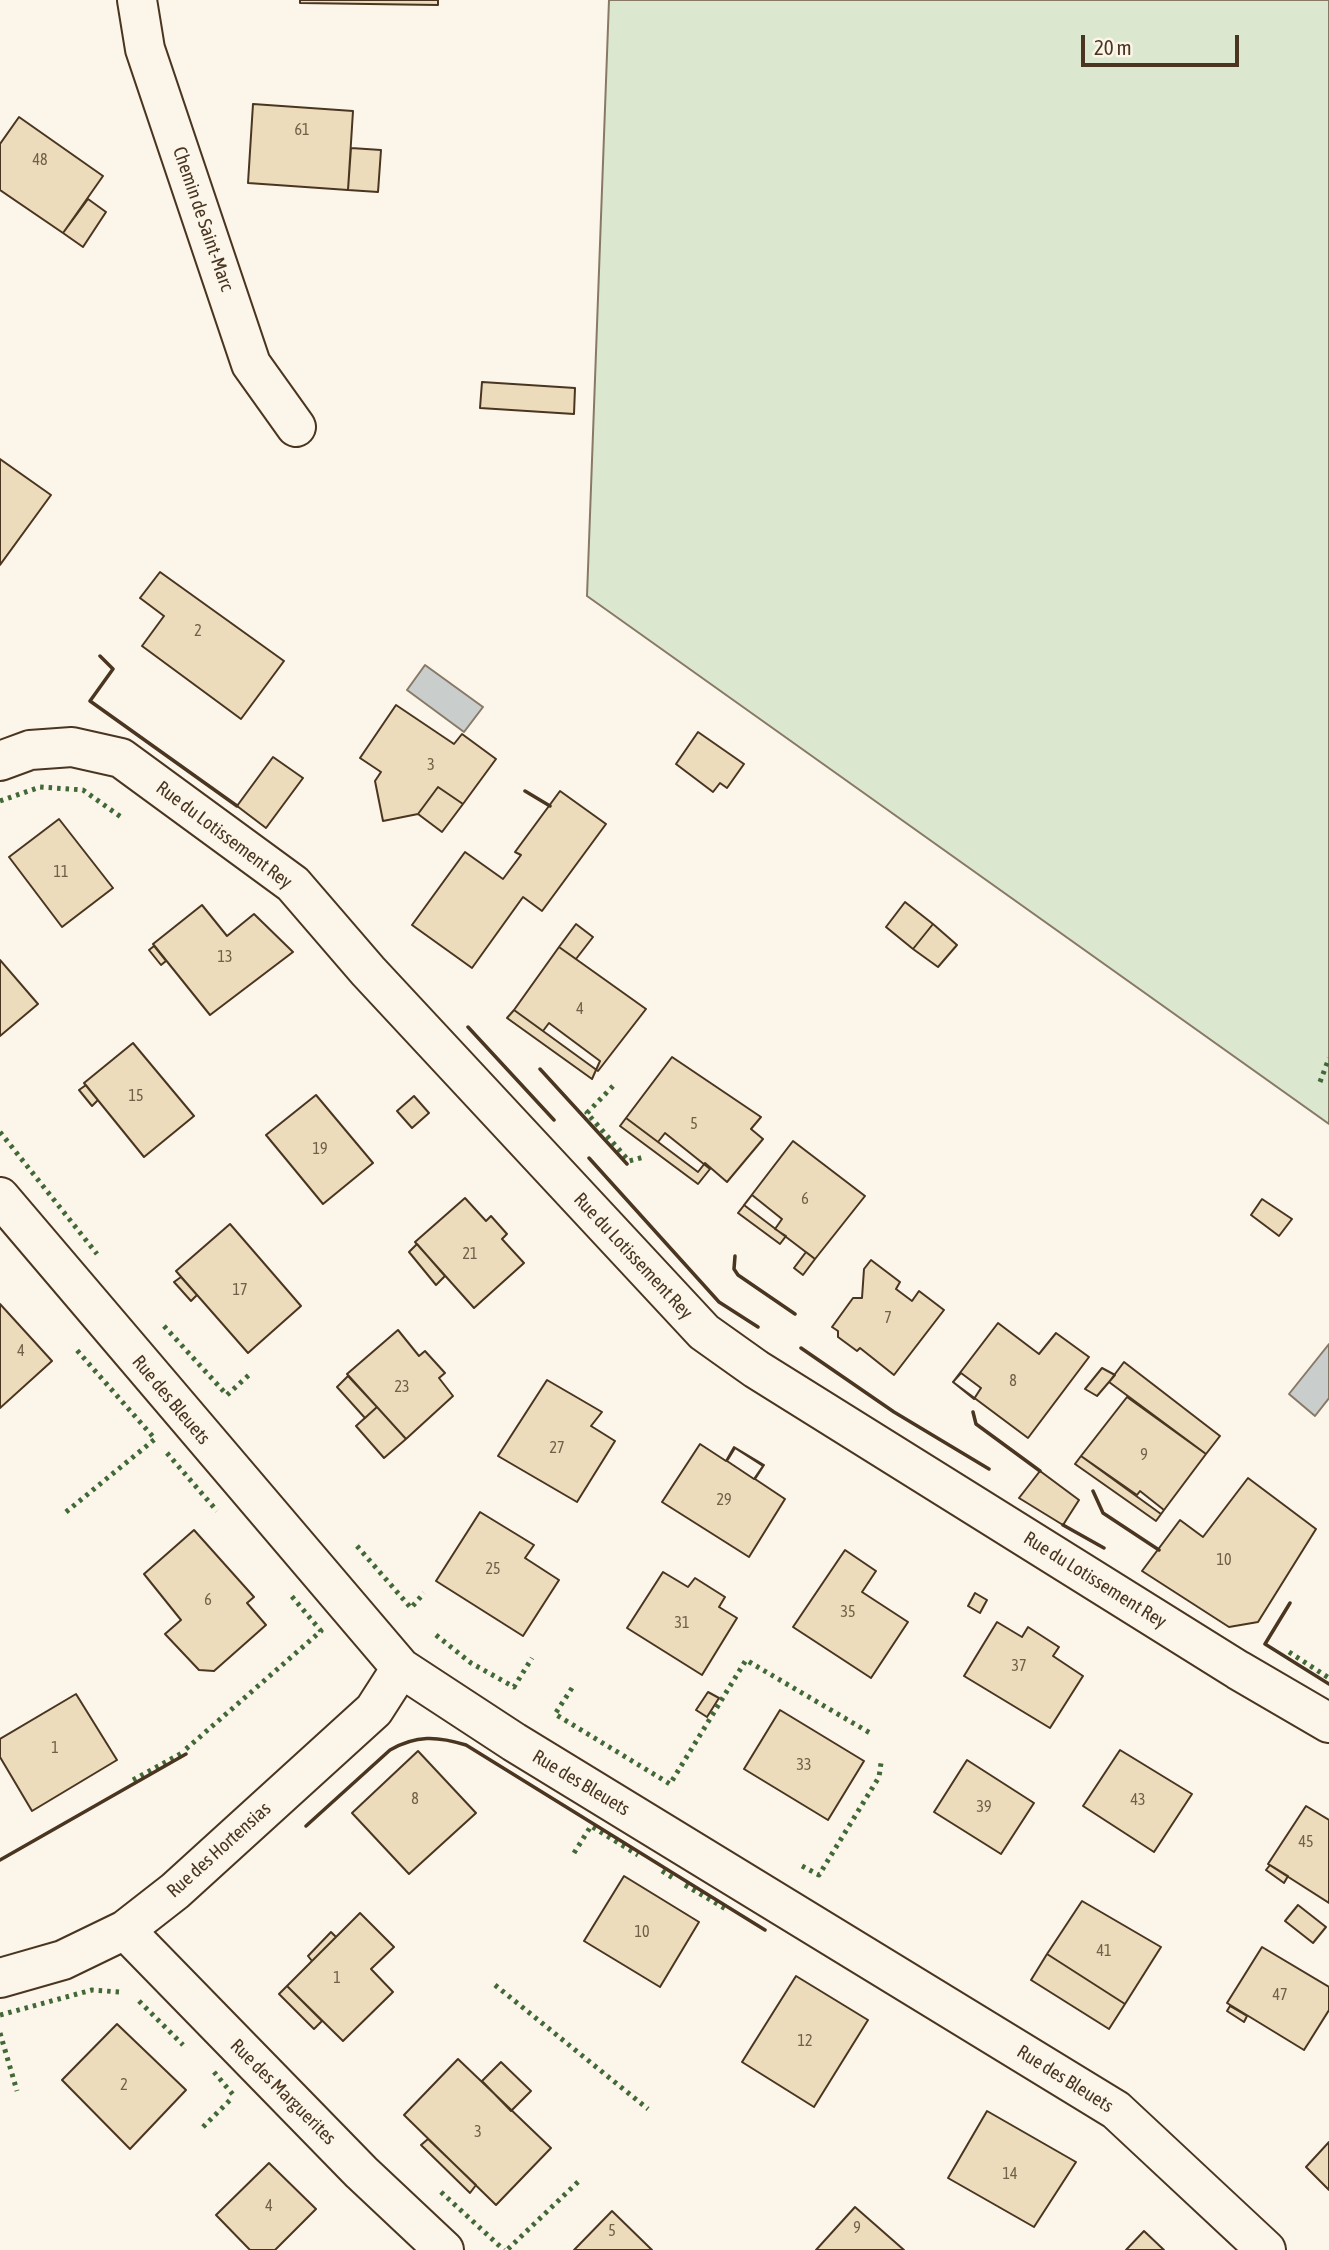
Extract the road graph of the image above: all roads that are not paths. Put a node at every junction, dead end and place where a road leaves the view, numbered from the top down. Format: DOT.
graph roads {
  1 [pos="138,0"];
  2 [pos="296,426"];
  3 [pos="0,761"];
  4 [pos="0,1197"];
  5 [pos="401,1668"];
  6 [pos="1329,1723"];
  7 [pos="125,1930"];
  8 [pos="0,1978"];
  9 [pos="444,2250"];
  10 [pos="1266,2250"];
  1 -- 2 [label="street, Chemin de Saint-Marc"];
  3 -- 6 [label="street, Rue du Lotissement Rey"];
  4 -- 5 [label="street, Rue des Bleuets"];
  5 -- 7 [label="street, Rue des Hortensias"];
  5 -- 10 [label="street, Rue des Bleuets"];
  7 -- 8 [label="street, Rue des Hortensias"];
  7 -- 9 [label="street, Rue des Marguerites"];
}
